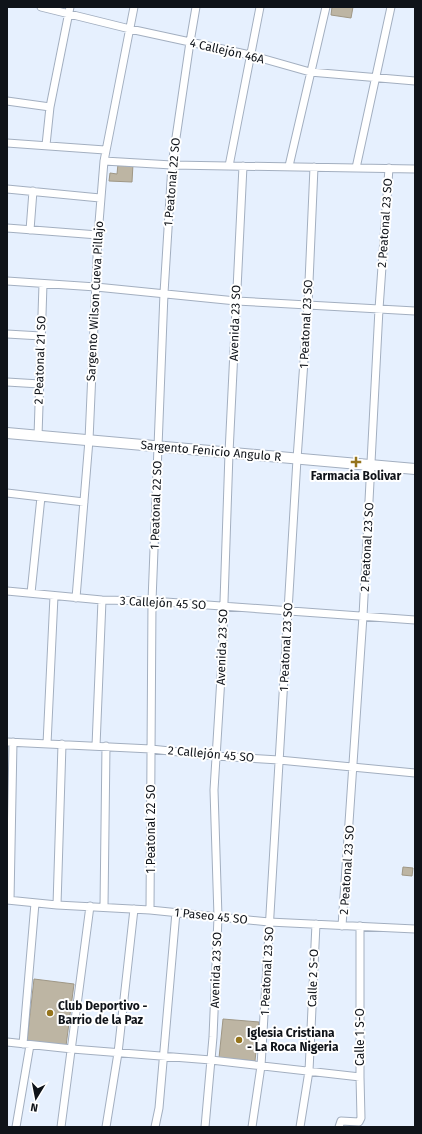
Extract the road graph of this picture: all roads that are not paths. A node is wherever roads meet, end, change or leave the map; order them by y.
1 (41, 7) edge
2 (134, 7) edge
3 (196, 7) edge
4 (260, 7) edge
5 (326, 7) edge
6 (391, 7) edge
7 (69, 10) edge
8 (130, 29) junction
9 (190, 42) junction
10 (250, 55) junction
11 (310, 72) junction
12 (376, 76) junction
13 (415, 80) edge
14 (7, 101) edge
15 (50, 107) junction
16 (7, 143) edge
17 (46, 145) junction
18 (105, 150) junction
19 (104, 161) junction
20 (172, 165) junction
21 (229, 166) junction
22 (243, 166) junction
23 (288, 166) junction
24 (314, 167) junction
25 (356, 168) junction
26 (389, 168) junction
27 (415, 169) edge
28 (7, 189) edge
29 (33, 191) junction
30 (100, 198) junction
31 (7, 228) edge
32 (30, 230) junction
33 (98, 234) junction
34 (7, 281) edge
35 (43, 284) junction
36 (96, 287) junction
37 (164, 293) junction
38 (236, 302) junction
39 (308, 306) junction
40 (380, 309) junction
41 (415, 311) edge
42 (7, 334) edge
43 (41, 336) junction
44 (7, 382) edge
45 (40, 384) junction
46 (7, 433) edge
47 (38, 436) junction
48 (89, 440) junction
49 (158, 446) junction
50 (229, 453) junction
51 (297, 459) junction
52 (371, 465) junction
53 (415, 469) edge
54 (7, 493) edge
55 (41, 497) junction
56 (84, 502) junction
57 (7, 591) edge
58 (30, 593) junction
59 (54, 596) junction
60 (76, 598) junction
61 (102, 600) junction
62 (152, 601) junction
63 (223, 606) junction
64 (288, 611) junction
65 (364, 616) junction
66 (415, 620) edge
67 (10, 742) edge
68 (47, 744) junction
69 (62, 744) junction
70 (96, 746) junction
71 (106, 746) junction
72 (151, 749) junction
73 (216, 756) junction
74 (280, 760) junction
75 (354, 767) junction
76 (415, 772) edge
77 (8, 900) edge
78 (35, 903) junction
79 (57, 905) junction
80 (90, 906) junction
81 (104, 907) junction
82 (134, 909) junction
83 (150, 910) junction
84 (176, 912) junction
85 (218, 917) junction
86 (269, 922) junction
87 (316, 924) junction
88 (342, 926) junction
89 (360, 926) junction
90 (415, 929) edge
91 (7, 1042) edge
92 (26, 1044) junction
93 (72, 1049) junction
94 (118, 1053) junction
95 (164, 1056) junction
96 (211, 1060) junction
97 (262, 1066) junction
98 (310, 1071) junction
99 (360, 1077) junction
100 (16, 1127) edge
101 (61, 1127) edge
102 (106, 1127) edge
103 (155, 1127) edge
104 (205, 1127) edge
105 (252, 1127) edge
106 (300, 1127) edge
107 (339, 1127) edge

1 - 7 street, 4 Callejón 46A
2 - 8 street, Sargento Wilson Cueva Pillajo
3 - 9 street, 1 Peatonal 22 SO
4 - 10 street
5 - 11 street
6 - 12 street
7 - 8 street, 4 Callejón 46A
7 - 15 street
8 - 9 street, 4 Callejón 46A
8 - 18 street, Sargento Wilson Cueva Pillajo
9 - 10 street, 4 Callejón 46A
9 - 20 street, 1 Peatonal 22 SO
10 - 11 street, 4 Callejón 46A
10 - 21 street
11 - 12 street, 4 Callejón 46A
11 - 23 street
12 - 13 street, 4 Callejón 46A
12 - 25 street
14 - 15 street
15 - 17 street
16 - 17 street
17 - 18 street
18 - 19 street, Sargento Wilson Cueva Pillajo
19 - 20 street
19 - 30 street, Sargento Wilson Cueva Pillajo
20 - 21 street
20 - 37 street, 1 Peatonal 22 SO
21 - 22 street
22 - 23 street
22 - 38 street, Avenida 23 SO
23 - 24 street
24 - 25 street
24 - 39 street, 1 Peatonal 23 SO
25 - 26 street
26 - 27 street
26 - 40 street, 2 Peatonal 23 SO
28 - 29 street
29 - 30 street
29 - 32 street
30 - 33 street, Sargento Wilson Cueva Pillajo
31 - 32 street
32 - 33 street
33 - 36 street, Sargento Wilson Cueva Pillajo
34 - 35 street
35 - 36 street
35 - 43 street, 2 Peatonal 21 SO
36 - 37 street
36 - 48 street, Sargento Wilson Cueva Pillajo
37 - 38 street
37 - 49 street, 1 Peatonal 22 SO
38 - 39 street
38 - 50 street, Avenida 23 SO
39 - 40 street
39 - 51 street, 1 Peatonal 23 SO
40 - 41 street
40 - 52 street, 2 Peatonal 23 SO
42 - 43 street
43 - 45 street, 2 Peatonal 21 SO
44 - 45 street
45 - 47 street, 2 Peatonal 21 SO
46 - 47 street, Sargento Fenicio Angulo R
47 - 48 street, Sargento Fenicio Angulo R
48 - 49 street, Sargento Fenicio Angulo R
48 - 56 street, Sargento Wilson Cueva Pillajo
49 - 50 street, Sargento Fenicio Angulo R
49 - 62 street, 1 Peatonal 22 SO
50 - 51 street, Sargento Fenicio Angulo R
50 - 63 street, Avenida 23 SO
51 - 52 street, Sargento Fenicio Angulo R
51 - 64 street, 1 Peatonal 23 SO
52 - 53 street, Sargento Fenicio Angulo R
52 - 65 street, 2 Peatonal 23 SO
54 - 55 street
55 - 56 street
55 - 58 street
56 - 60 street, Sargento Wilson Cueva Pillajo
57 - 58 street, 3 Callejón 45 SO
58 - 59 street, 3 Callejón 45 SO
59 - 60 street, 3 Callejón 45 SO
59 - 68 street
60 - 61 street, 3 Callejón 45 SO
61 - 62 street, 3 Callejón 45 SO
61 - 70 street
62 - 63 street, 3 Callejón 45 SO
62 - 72 street, 1 Peatonal 22 SO
63 - 64 street, 3 Callejón 45 SO
63 - 73 street, Avenida 23 SO
64 - 65 street, 3 Callejón 45 SO
64 - 74 street, 1 Peatonal 23 SO
65 - 66 street, 3 Callejón 45 SO
65 - 75 street, 2 Peatonal 23 SO
67 - 68 street, 2 Callejón 45 SO
67 - 77 street
68 - 69 street, 2 Callejón 45 SO
69 - 70 street, 2 Callejón 45 SO
69 - 79 street
70 - 71 street, 2 Callejón 45 SO
71 - 72 street, 2 Callejón 45 SO
71 - 81 street
72 - 73 street, 2 Callejón 45 SO
72 - 83 street, 1 Peatonal 22 SO
73 - 74 street, 2 Callejón 45 SO
73 - 85 street, Avenida 23 SO
74 - 75 street, 2 Callejón 45 SO
74 - 86 street, 1 Peatonal 23 SO
75 - 76 street, 2 Callejón 45 SO
75 - 88 street, 2 Peatonal 23 SO
77 - 78 street, 1 Paseo 45 SO
78 - 79 street, 1 Paseo 45 SO
78 - 92 street
79 - 80 street, 1 Paseo 45 SO
80 - 81 street, 1 Paseo 45 SO
80 - 93 street
81 - 82 street, 1 Paseo 45 SO
82 - 83 street, 1 Paseo 45 SO
82 - 94 street
83 - 84 street, 1 Paseo 45 SO
84 - 85 street, 1 Paseo 45 SO
84 - 95 street
85 - 86 street, 1 Paseo 45 SO
85 - 96 street, Avenida 23 SO
86 - 87 street, 1 Paseo 45 SO
86 - 97 street, 1 Peatonal 23 SO
87 - 88 street, 1 Paseo 45 SO
87 - 98 street, Calle 2 S-O
88 - 89 street, 1 Paseo 45 SO
89 - 90 street, 1 Paseo 45 SO
89 - 99 street, Calle 1 S-O
91 - 92 street
92 - 93 street
92 - 100 street
93 - 94 street
93 - 101 street
94 - 95 street
94 - 102 street
95 - 96 street
95 - 103 street
96 - 97 street
96 - 104 street, Avenida 23 SO
97 - 98 street
97 - 105 street, 1 Peatonal 23 SO
98 - 99 street
98 - 106 street, Calle 2 S-O
99 - 107 street, Calle 1 S-O

